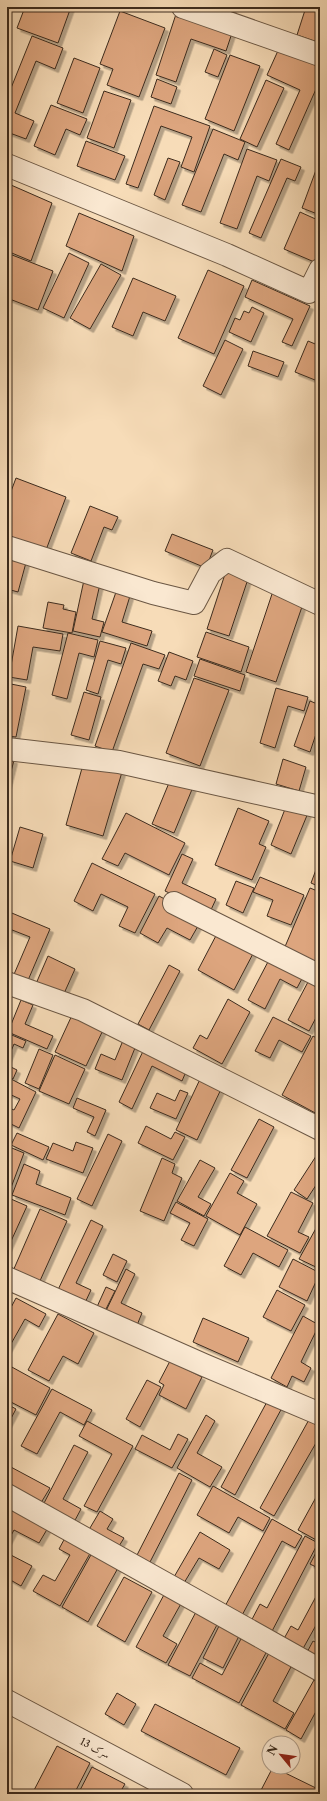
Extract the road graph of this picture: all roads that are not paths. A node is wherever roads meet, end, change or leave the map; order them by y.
1 (183, 7) edge
2 (320, 55) edge
3 (7, 165) edge
4 (320, 270) edge
5 (7, 547) edge
6 (320, 604) edge
7 (7, 749) edge
8 (320, 806) edge
9 (174, 903) dead end
10 (320, 976) edge
11 (7, 983) edge
12 (319, 1126) edge
13 (7, 1278) edge
14 (320, 1414) edge
15 (7, 1495) edge
16 (320, 1670) edge
17 (7, 1701) edge
18 (182, 1794) edge

1 - 2 street
3 - 4 street
5 - 6 street
7 - 8 street
9 - 10 street
11 - 12 street
13 - 14 street
15 - 16 street
17 - 18 street, سرک 13

